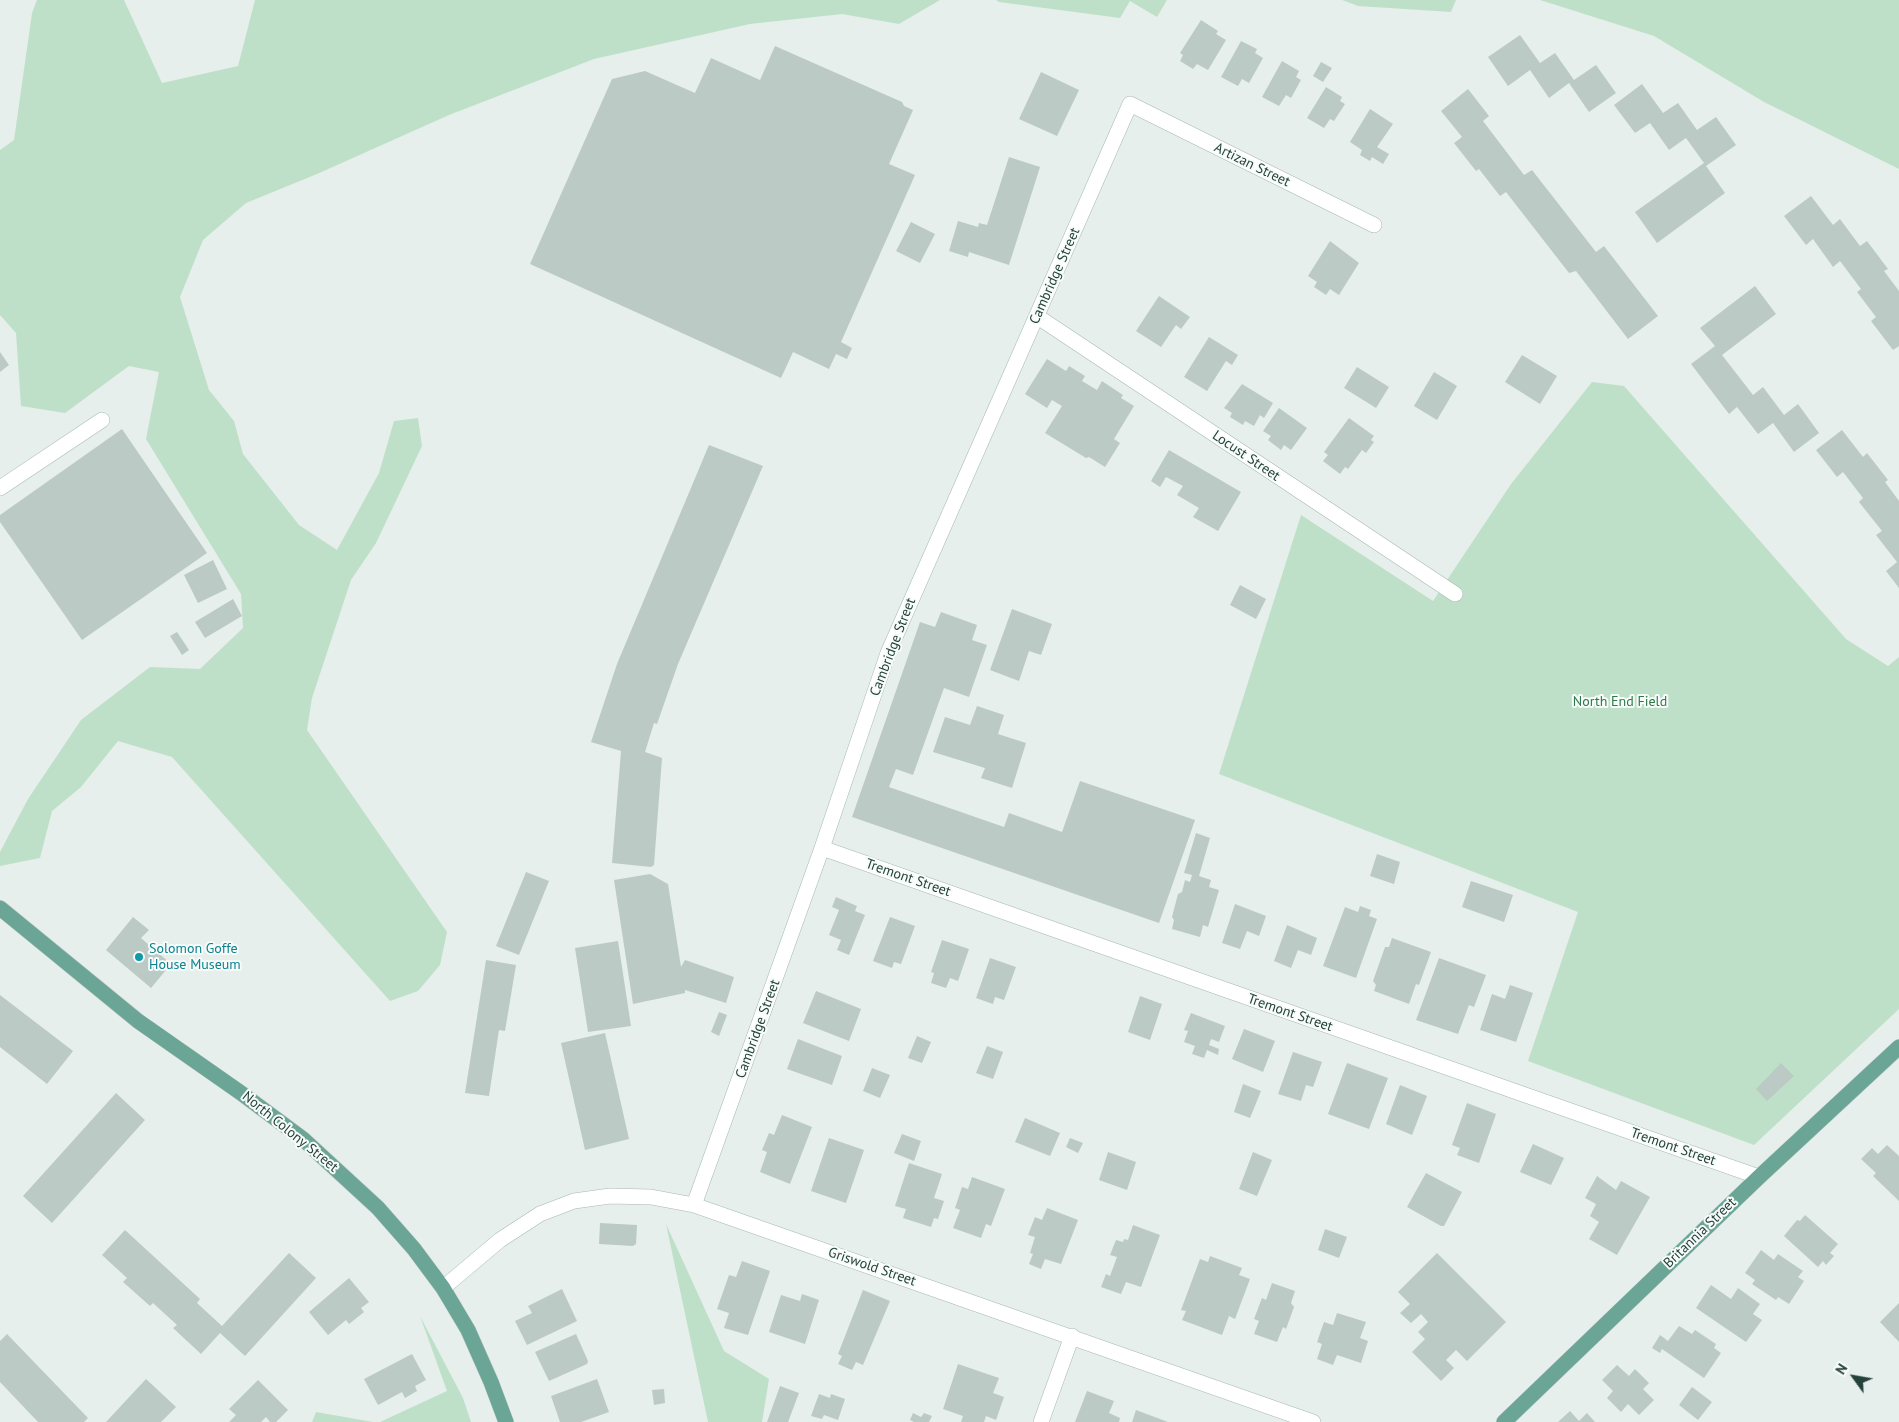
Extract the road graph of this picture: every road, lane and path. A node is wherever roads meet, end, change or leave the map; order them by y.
1 (1130, 104) joint
2 (1374, 225) dead end
3 (1038, 317) junction
4 (102, 420) dead end
5 (0, 488) edge
6 (1455, 594) dead end
7 (822, 848) junction
8 (0, 908) edge
9 (1899, 1047) edge
10 (1758, 1177) junction
11 (694, 1205) junction
12 (443, 1288) junction
13 (1072, 1336) junction
14 (506, 1422) edge
15 (1041, 1422) edge
16 (1314, 1422) edge
17 (1504, 1422) edge

1 - 2 street, Artizan Street
1 - 3 street, Cambridge Street
3 - 6 street, Locust Street
3 - 7 street, Cambridge Street
4 - 5 street
7 - 10 street, Tremont Street
7 - 11 street, Cambridge Street
8 - 12 main road, North Colony Street
9 - 10 main road, Britannia Street
10 - 17 main road, Britannia Street
11 - 12 street, Griswold Street
11 - 13 street, Griswold Street
12 - 14 main road, North Colony Street
13 - 15 street
13 - 16 street, Griswold Street

